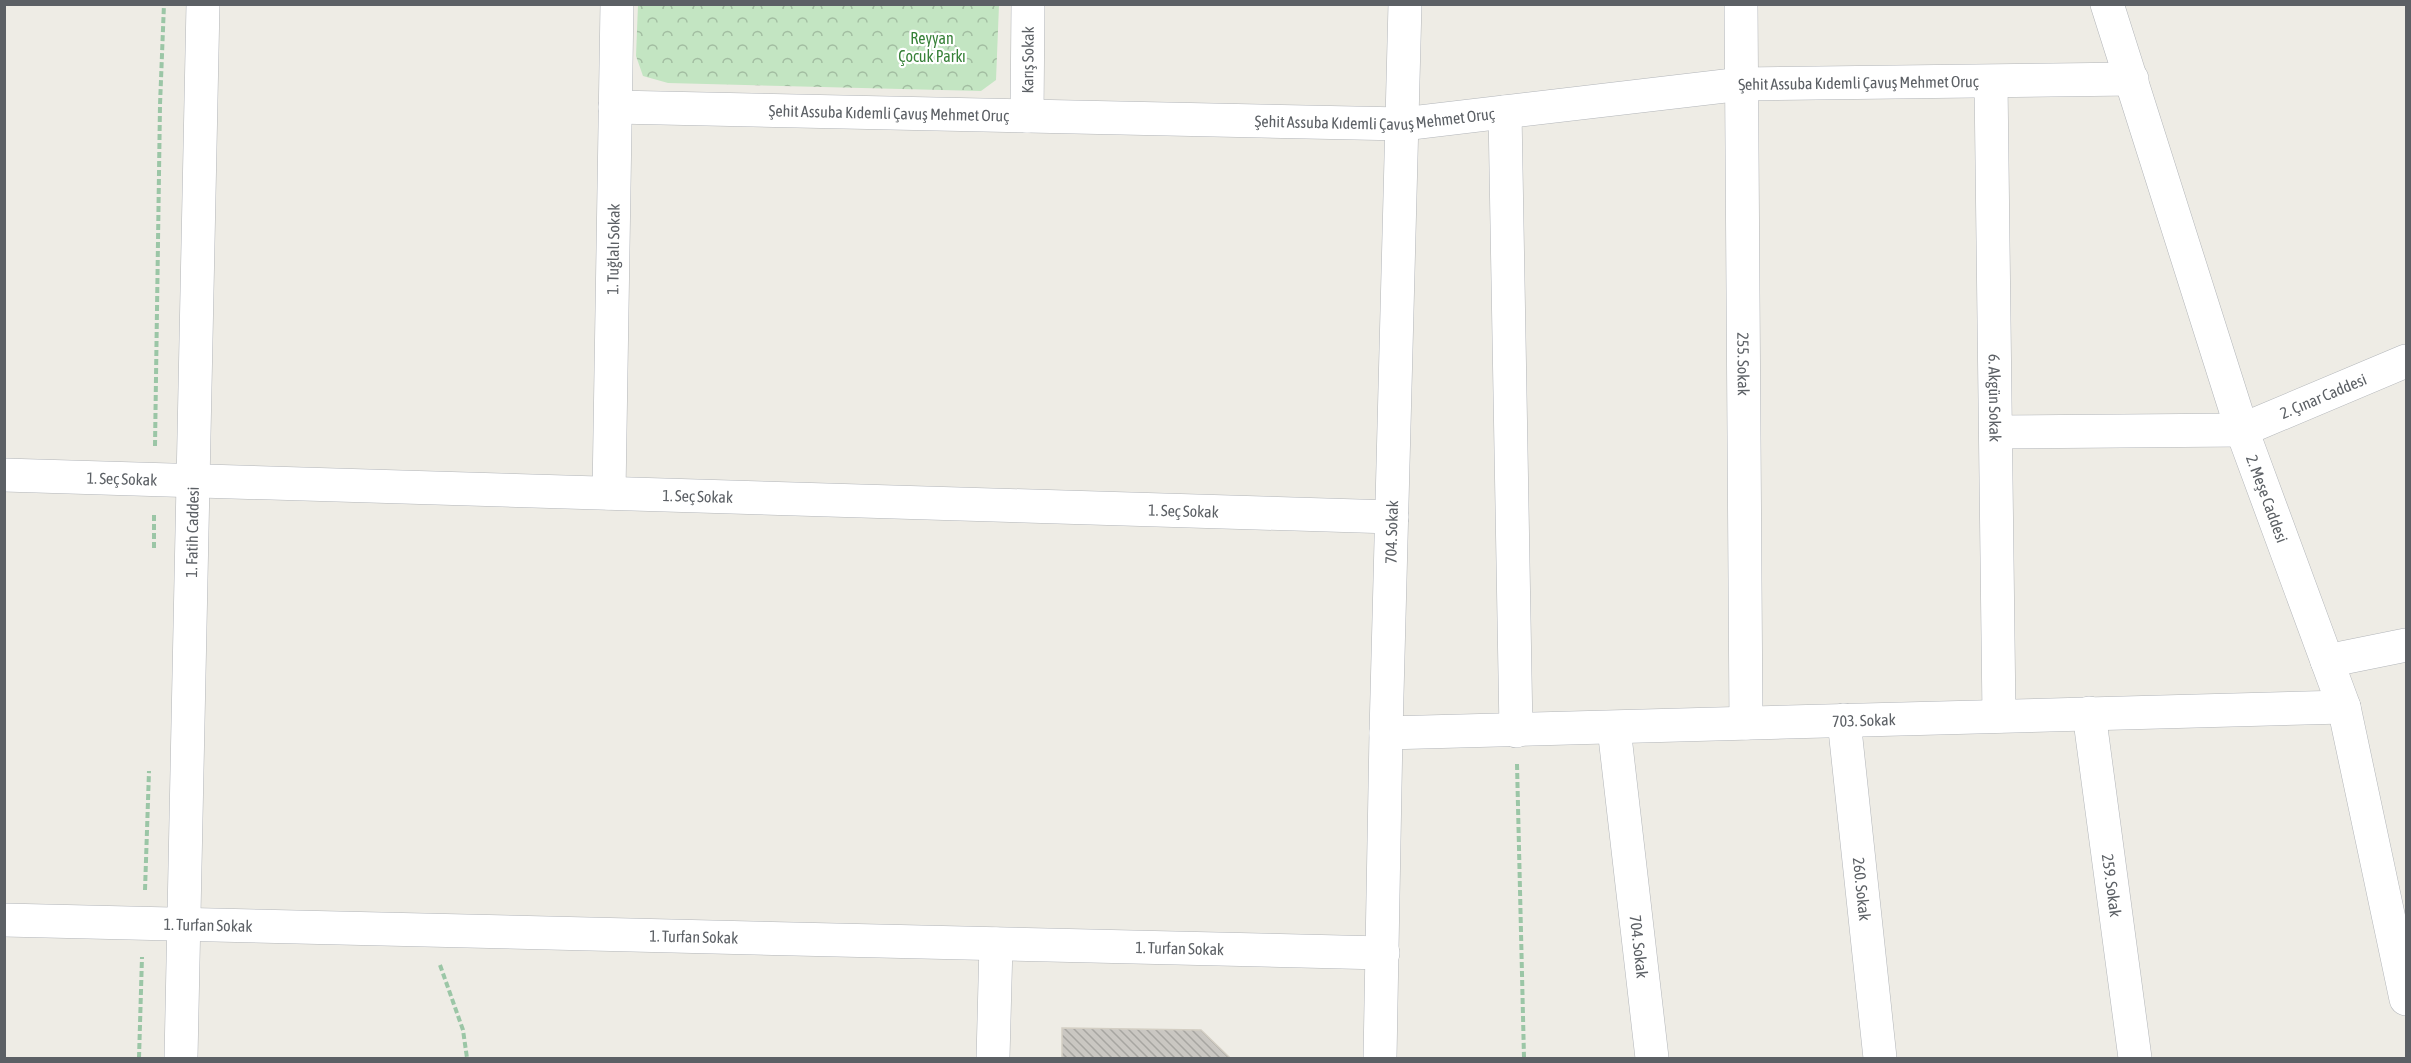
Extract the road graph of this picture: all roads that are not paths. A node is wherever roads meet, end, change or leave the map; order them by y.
1 (203, 4) edge
2 (617, 4) edge
3 (1028, 4) edge
4 (1405, 4) edge
5 (1741, 4) edge
6 (2107, 4) edge
7 (2132, 79) junction
8 (1991, 82) junction
9 (1742, 84) junction
10 (615, 107) junction
11 (1505, 112) junction
12 (1027, 116) junction
13 (1403, 124) junction
14 (2406, 362) edge
15 (2242, 430) junction
16 (1996, 432) junction
17 (4, 475) edge
18 (192, 481) junction
19 (609, 493) junction
20 (1392, 517) junction
21 (2406, 645) edge
22 (2327, 661) junction
23 (2344, 707) junction
24 (2089, 713) junction
25 (1999, 716) junction
26 (1844, 720) junction
27 (1746, 723) junction
28 (1614, 728) junction
29 (1516, 731) junction
30 (1386, 733) junction
31 (4, 920) edge
32 (183, 923) junction
33 (996, 944) junction
34 (1383, 953) junction
35 (2406, 999) edge
36 (181, 1059) edge
37 (993, 1059) edge
38 (1380, 1059) edge
39 (1652, 1059) edge
40 (1880, 1059) edge
41 (2135, 1059) edge

1 - 18 street, 1. Fatih Caddesi
2 - 10 street, 1. Tuğlalı Sokak
3 - 12 street, Karış Sokak
4 - 13 street, 704. Sokak
5 - 9 street, 255. Sokak
6 - 7 street, 2. Meşe Caddesi
7 - 8 street, Şehit Assuba Kıdemli Çavuş Mehmet Oruç
7 - 15 street, 2. Meşe Caddesi
8 - 9 street, Şehit Assuba Kıdemli Çavuş Mehmet Oruç
8 - 16 street, 6. Akgün Sokak
9 - 11 street, Şehit Assuba Kıdemli Çavuş Mehmet Oruç
9 - 27 street, 255. Sokak
10 - 12 street, Şehit Assuba Kıdemli Çavuş Mehmet Oruç
10 - 19 street, 1. Tuğlalı Sokak
11 - 13 street, Şehit Assuba Kıdemli Çavuş Mehmet Oruç
11 - 29 street
12 - 13 street, Şehit Assuba Kıdemli Çavuş Mehmet Oruç
13 - 20 street, 704. Sokak
14 - 15 street, 2. Çınar Caddesi
15 - 16 street
15 - 22 street, 2. Meşe Caddesi
16 - 25 street, 6. Akgün Sokak
17 - 18 street, 1. Seç Sokak
18 - 19 street, 1. Seç Sokak
18 - 32 street, 1. Fatih Caddesi
19 - 20 street, 1. Seç Sokak
20 - 30 street, 704. Sokak
21 - 22 street
22 - 23 street, 2. Meşe Caddesi
23 - 24 street, 703. Sokak
23 - 35 street, 2. Meşe Caddesi
24 - 25 street, 703. Sokak
24 - 41 street, 259. Sokak
25 - 26 street, 703. Sokak
26 - 27 street, 703. Sokak
26 - 40 street, 260. Sokak
27 - 28 street, 703. Sokak
28 - 29 street, 703. Sokak
28 - 39 street, 704. Sokak
29 - 30 street, 703. Sokak
30 - 34 street, 704. Sokak
31 - 32 street, 1. Turfan Sokak
32 - 33 street, 1. Turfan Sokak
32 - 36 street, 1. Fatih Caddesi
33 - 34 street, 1. Turfan Sokak
33 - 37 street
34 - 38 street, 704. Sokak

